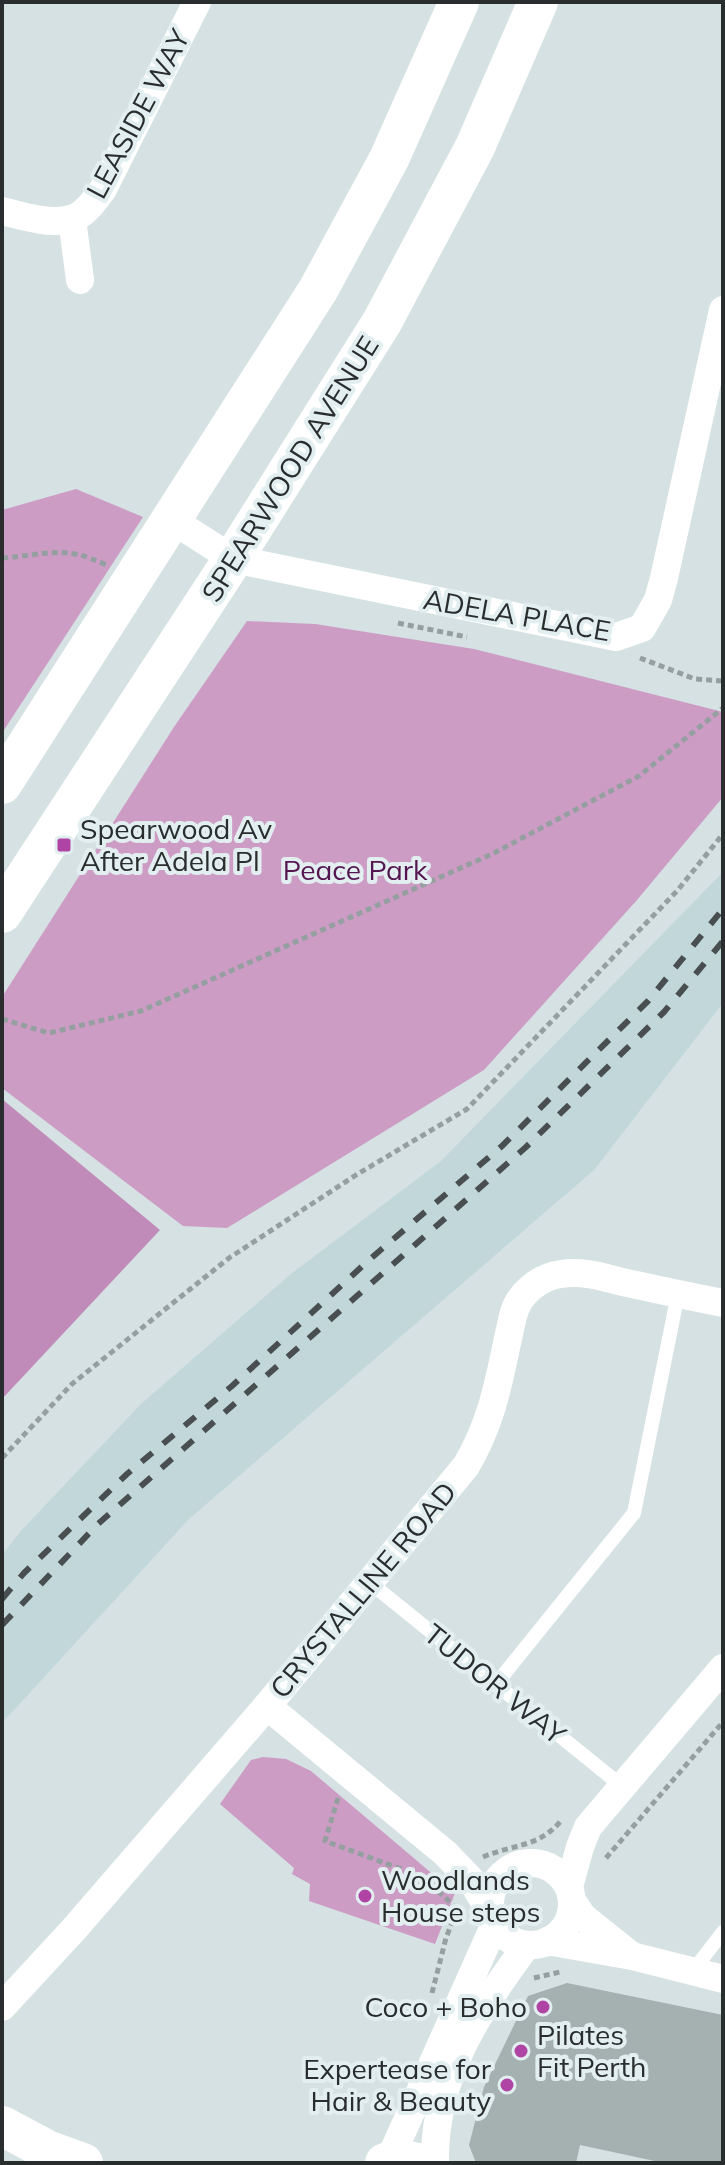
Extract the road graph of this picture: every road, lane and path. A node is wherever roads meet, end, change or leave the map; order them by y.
1 (197, 2) edge
2 (459, 2) edge
3 (538, 2) edge
4 (2, 211) edge
5 (72, 219) junction
6 (80, 280) dead end
7 (723, 310) edge
8 (172, 520) junction
9 (2, 558) edge
10 (233, 559) junction
11 (132, 579) junction
12 (626, 634) junction
13 (723, 681) edge
14 (723, 708) edge
15 (2, 784) edge
16 (723, 834) edge
17 (2, 913) edge
18 (2, 1019) edge
19 (678, 1294) junction
20 (723, 1303) edge
21 (2, 1458) edge
22 (368, 1581) junction
23 (723, 1668) edge
24 (496, 1684) junction
25 (267, 1706) junction
26 (723, 1722) edge
27 (623, 1787) junction
28 (340, 1788) dead end
29 (588, 1827) junction
30 (445, 1853) junction
31 (603, 1861) dead end
32 (521, 1865) junction
33 (570, 1894) junction
34 (458, 1907) dead end
35 (492, 1917) junction
36 (723, 1932) edge
37 (537, 1943) junction
38 (576, 1946) junction
39 (632, 1956) junction
40 (692, 1972) junction
41 (723, 1979) edge
42 (523, 1980) dead end
43 (2, 2007) edge
44 (2, 2126) edge
45 (2, 2153) edge
46 (397, 2162) edge
47 (22, 2163) edge
48 (83, 2163) edge
49 (435, 2163) edge

1 - 5 street, LEASIDE WAY
2 - 8 main road
3 - 10 main road, SPEARWOOD AVENUE
4 - 5 street, LEASIDE WAY
5 - 6 street, LEASIDE WAY
7 - 12 street, ADELA PLACE
8 - 10 street, ADELA PLACE
8 - 11 main road
9 - 11 path
10 - 12 street, ADELA PLACE
10 - 17 main road, SPEARWOOD AVENUE
11 - 15 main road
12 - 13 path
14 - 18 path
16 - 21 path
19 - 20 street, CRYSTALLINE ROAD
19 - 22 street, CRYSTALLINE ROAD
19 - 24 lane
22 - 24 lane, TUDOR WAY
22 - 25 street, CRYSTALLINE ROAD
23 - 27 street
24 - 27 lane, TUDOR WAY
25 - 30 street
25 - 43 street, CRYSTALLINE ROAD
26 - 31 path
27 - 29 street
28 - 34 path
29 - 32 street
29 - 33 street
30 - 32 street
30 - 35 street
32 - 33 street
32 - 35 street
33 - 37 street
33 - 39 street
35 - 37 street
35 - 46 street
36 - 40 lane
37 - 38 street
37 - 49 street
38 - 39 street
38 - 42 path
39 - 40 street
40 - 41 street
44 - 48 main road
45 - 47 main road

